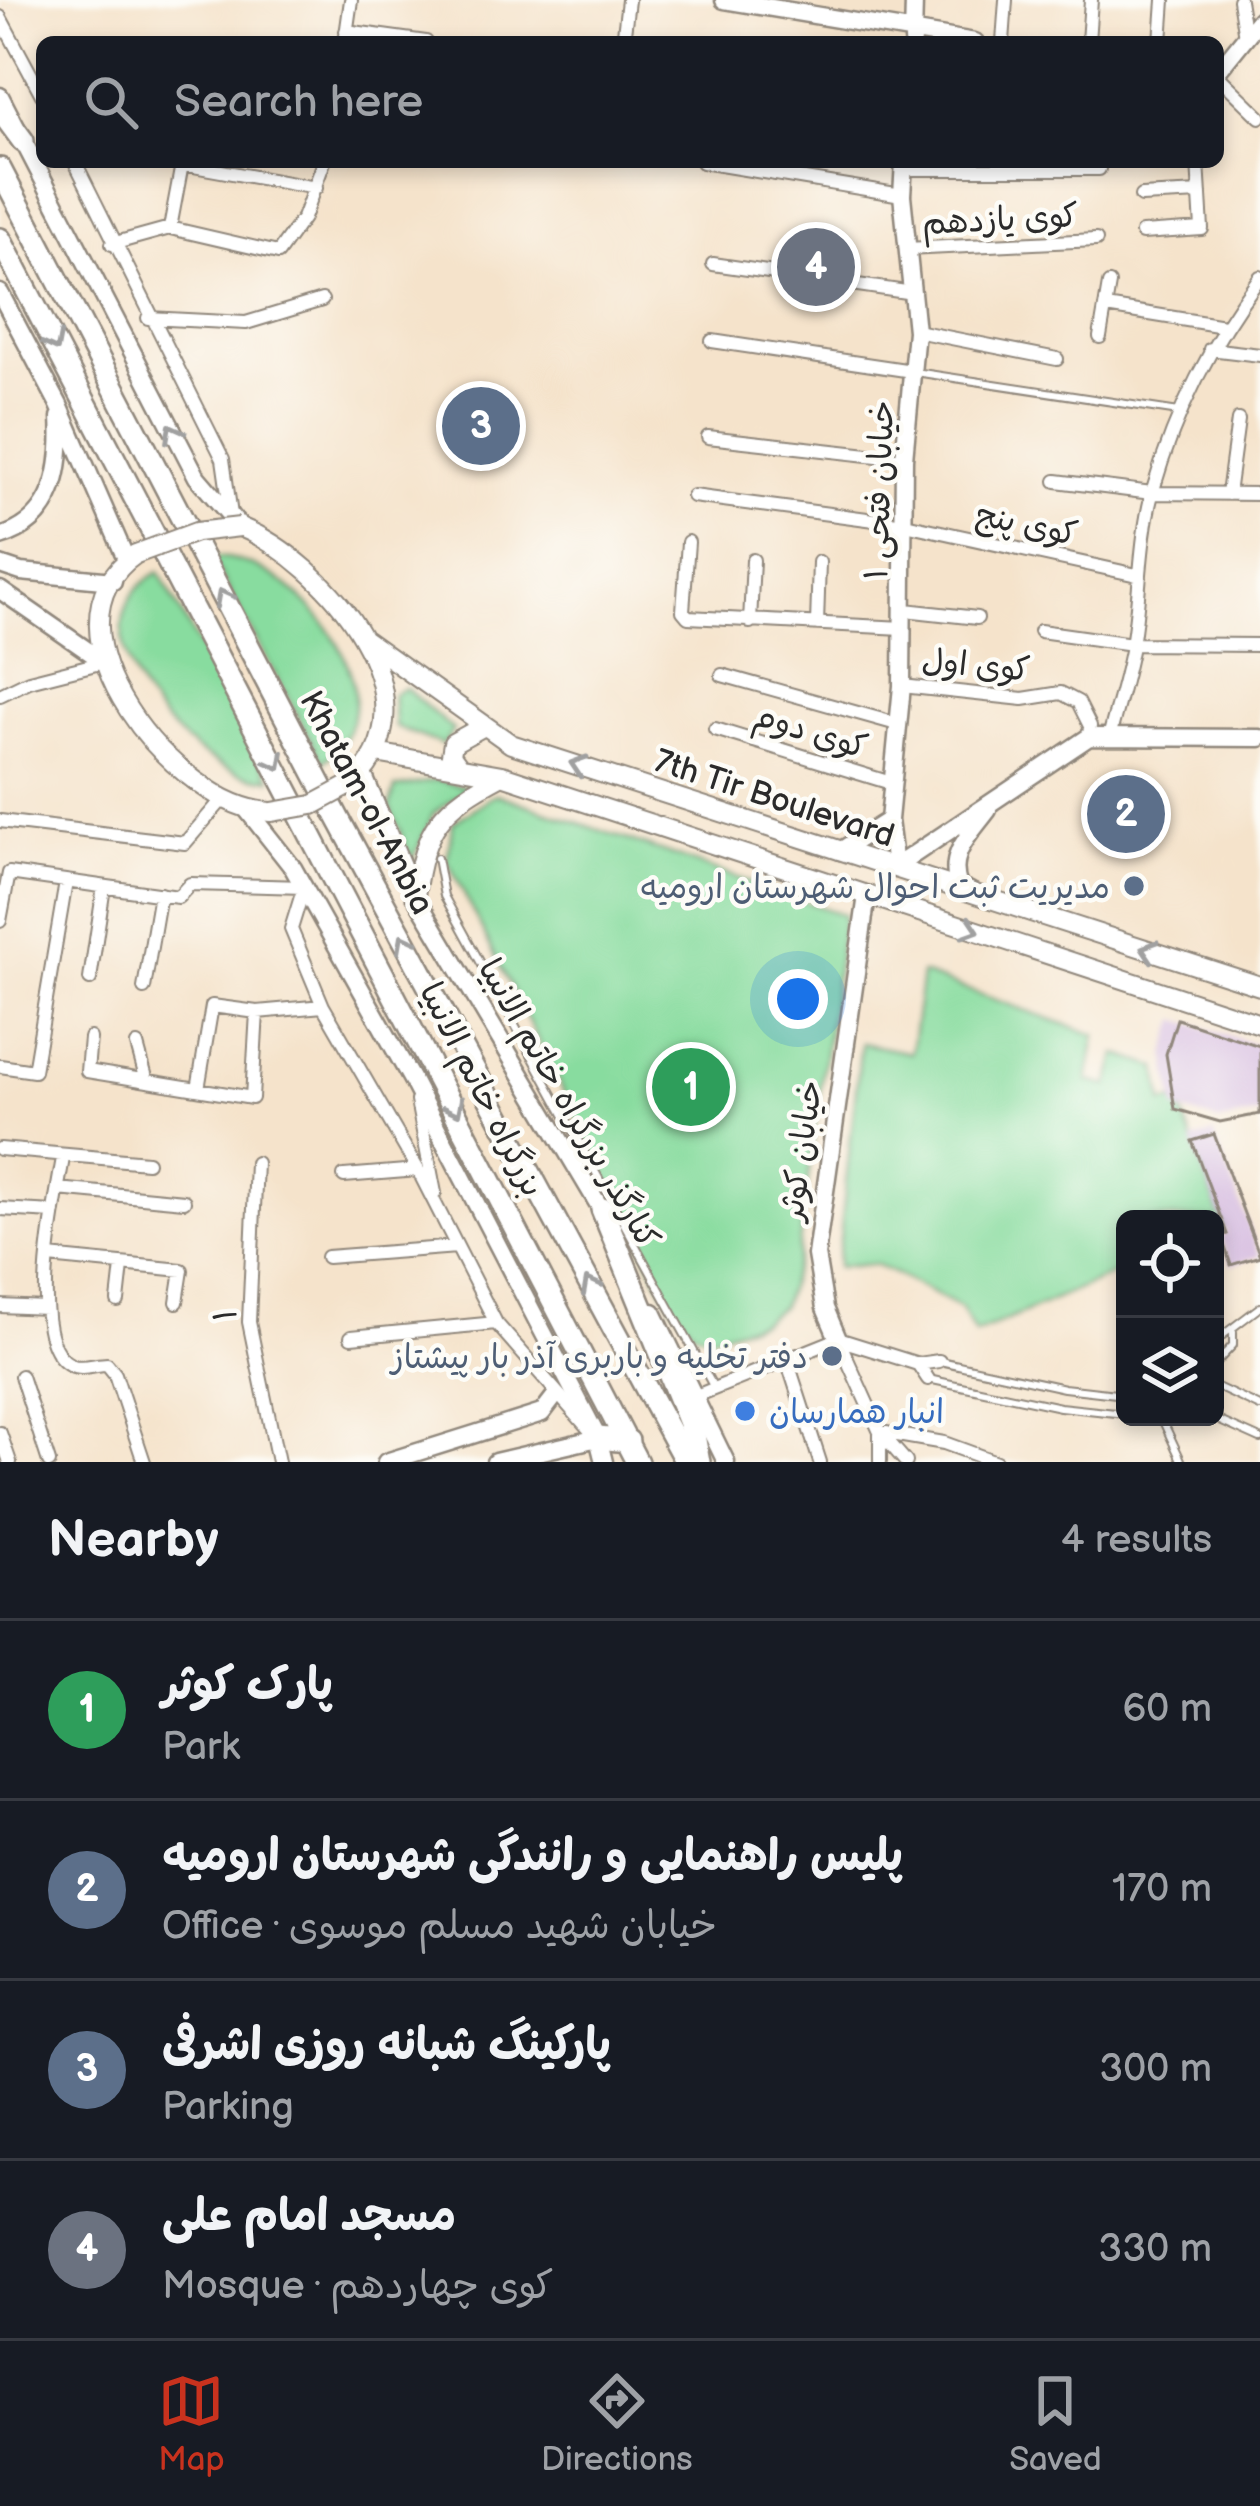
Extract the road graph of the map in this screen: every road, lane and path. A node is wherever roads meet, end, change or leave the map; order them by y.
1 (351, 0) edge
2 (628, 0) edge
3 (724, 0) edge
4 (914, 0) edge
5 (1006, 0) edge
6 (1091, 0) edge
7 (1164, 0) edge
8 (1238, 0) edge
9 (0, 17) edge
10 (1260, 19) edge
11 (346, 36) edge
12 (624, 36) edge
13 (909, 36) edge
14 (914, 36) edge
15 (1003, 36) edge
16 (1088, 36) edge
17 (1161, 36) edge
18 (1245, 37) junction
19 (1224, 65) edge
20 (1224, 79) edge
21 (36, 83) edge
22 (0, 96) edge
23 (0, 110) edge
24 (1260, 117) edge
25 (22, 141) junction
26 (36, 168) edge
27 (36, 168) edge
28 (78, 168) edge
29 (181, 168) edge
30 (204, 168) edge
31 (322, 168) edge
32 (738, 168) edge
33 (904, 168) edge
34 (1050, 168) edge
35 (1198, 168) edge
36 (0, 169) edge
37 (1099, 169) dead end
38 (316, 188) junction
39 (1200, 193) junction
40 (902, 195) junction
41 (1141, 196) dead end
42 (170, 227) junction
43 (1142, 233) dead end
44 (0, 239) edge
45 (1096, 240) dead end
46 (112, 244) junction
47 (906, 249) junction
48 (713, 264) dead end
49 (1260, 277) edge
50 (1109, 284) dead end
51 (0, 293) edge
52 (913, 293) junction
53 (322, 299) dead end
54 (1106, 307) junction
55 (148, 317) junction
56 (1224, 326) junction
57 (916, 331) junction
58 (1100, 337) dead end
59 (712, 341) dead end
60 (1210, 349) junction
61 (1260, 355) edge
62 (1057, 359) dead end
63 (912, 371) junction
64 (59, 404) junction
65 (1178, 412) junction
66 (1238, 420) dead end
67 (708, 437) dead end
68 (904, 459) junction
69 (1056, 481) dead end
70 (1152, 493) junction
71 (1228, 494) junction
72 (1260, 494) edge
73 (692, 496) dead end
74 (235, 522) junction
75 (905, 524) junction
76 (0, 537) edge
77 (688, 542) dead end
78 (132, 557) junction
79 (753, 560) dead end
80 (819, 562) dead end
81 (0, 565) edge
82 (1137, 575) junction
83 (113, 580) junction
84 (0, 590) edge
85 (976, 617) dead end
86 (904, 619) junction
87 (750, 622) junction
88 (817, 624) junction
89 (1040, 631) dead end
90 (365, 640) junction
91 (1132, 644) junction
92 (1260, 645) edge
93 (104, 662) junction
94 (722, 675) dead end
95 (902, 686) junction
96 (0, 695) edge
97 (897, 724) junction
98 (482, 727) junction
99 (715, 729) dead end
100 (1110, 734) junction
101 (1089, 737) junction
102 (1260, 738) edge
103 (376, 753) junction
104 (459, 766) junction
105 (502, 775) junction
106 (357, 780) junction
107 (891, 783) junction
108 (1000, 795) junction
109 (222, 800) junction
110 (248, 811) junction
111 (889, 820) junction
112 (0, 821) edge
113 (840, 850) junction
114 (437, 858) dead end
115 (895, 867) junction
116 (65, 882) junction
117 (104, 887) junction
118 (304, 887) junction
119 (160, 894) junction
120 (867, 895) junction
121 (415, 896) junction
122 (980, 896) junction
123 (0, 921) edge
124 (1072, 926) junction
125 (1062, 959) junction
126 (90, 979) dead end
127 (1260, 986) edge
128 (144, 988) dead end
129 (323, 1006) junction
130 (257, 1012) junction
131 (1260, 1024) edge
132 (90, 1038) dead end
133 (136, 1045) dead end
134 (0, 1066) edge
135 (147, 1081) junction
136 (413, 1082) junction
137 (198, 1089) junction
138 (0, 1149) edge
139 (63, 1158) junction
140 (146, 1162) dead end
141 (256, 1163) dead end
142 (418, 1170) junction
143 (344, 1176) dead end
144 (58, 1189) junction
145 (184, 1201) dead end
146 (602, 1208) junction
147 (0, 1209) edge
148 (438, 1210) junction
149 (54, 1213) junction
150 (457, 1247) junction
151 (49, 1257) junction
152 (327, 1257) dead end
153 (122, 1266) junction
154 (118, 1301) dead end
155 (177, 1302) dead end
156 (0, 1306) edge
157 (46, 1307) junction
158 (1260, 1307) edge
159 (496, 1323) junction
160 (1233, 1332) junction
161 (351, 1336) dead end
162 (1224, 1336) edge
163 (838, 1339) junction
164 (1224, 1354) edge
165 (787, 1360) junction
166 (939, 1361) joint
167 (918, 1364) junction
168 (21, 1376) dead end
169 (928, 1378) joint
170 (714, 1389) junction
171 (1224, 1390) edge
172 (1116, 1394) edge
173 (555, 1396) junction
174 (696, 1396) junction
175 (1260, 1407) edge
176 (1116, 1413) edge
177 (1224, 1423) edge
178 (1165, 1426) edge
179 (880, 1432) junction
180 (0, 1433) edge
181 (598, 1438) junction
182 (1260, 1439) edge
183 (555, 1454) edge
184 (632, 1454) edge
185 (420, 1457) edge
186 (10, 1462) edge
187 (50, 1462) edge
188 (145, 1462) edge
189 (278, 1462) edge
190 (386, 1462) edge
191 (495, 1462) edge
192 (604, 1462) edge
193 (686, 1462) edge
194 (699, 1462) edge
195 (726, 1462) edge
196 (820, 1462) edge
197 (880, 1462) edge
198 (906, 1462) edge
199 (996, 1462) edge
200 (1182, 1462) edge

1 - 11 street
2 - 12 street
3 - 13 main road
4 - 14 main road
5 - 15 street
6 - 16 street
7 - 17 street
8 - 18 street
9 - 21 street
10 - 18 main road
18 - 19 main road
20 - 24 street
22 - 25 main road
23 - 25 highway
27 -> 25 main road
74 -> 26 main road
28 - 46 street
29 - 42 street
30 - 38 street
31 - 38 street
32 - 40 street
33 - 40 main road, خیابان فتحی ۱
34 - 37 street
35 - 39 street
193 -> 36 highway, Khatam-ol-Anbia
38 - 42 street
39 - 41 street
39 - 43 street
40 - 47 main road, خیابان فتحی ۱
42 - 46 street
44 -> 184 highway, بزرگراه خاتم الانبیا
45 - 47 street, کوی یازدهم
46 - 55 street
47 - 52 main road, خیابان فتحی ۱
48 - 52 street
49 - 56 street
50 - 54 street
51 - 64 main road
52 - 57 main road, خیابان فتحی ۱
53 - 55 street
54 - 56 street
54 - 58 street
55 - 74 street
56 - 60 street
57 - 62 street
57 - 63 main road, خیابان فتحی ۱
59 - 63 street
60 - 61 street
60 - 65 street
63 - 65 lane
63 - 68 main road, خیابان فتحی ۱
64 - 76 main road
64 - 78 main road
65 - 70 street
66 - 71 street
67 - 68 street
68 - 75 main road, خیابان فتحی ۱
69 - 70 street
70 - 71 street
70 - 82 street
71 - 72 street
73 - 75 street, کوی پنج
74 - 78 main road, bridge
74 - 90 main road
75 - 82 street, کوی پنج
75 - 86 main road, خیابان فتحی ۱
77 - 87 street
78 - 83 main road
79 - 87 street
80 - 88 street
81 - 83 main road
82 - 91 street
83 - 93 main road
84 - 93 main road
85 - 86 street
86 - 88 street
86 - 95 main road, خیابان فتحی ۱
87 - 88 street
89 - 91 street
90 - 98 main road, 7th Tir Boulevard
90 - 103 main road
91 - 92 street
91 - 100 street
93 - 96 street
93 - 109 main road
94 - 97 street
95 - 97 main road, خیابان فتحی ۱
95 - 101 street, کوی اول
97 - 107 main road, خیابان فتحی ۱
98 - 104 main road
113 -> 98 main road, 7th Tir Boulevard
99 - 107 street, کوی دوم
100 - 101 main road
100 - 102 main road
101 - 108 main road
103 - 104 main road, 7th Tir Boulevard
103 - 106 main road
104 - 105 main road, 7th Tir Boulevard
105 - 120 main road, 7th Tir Boulevard
105 - 121 main road
106 - 110 main road, bridge
106 - 121 main road, کنارگذر بزرگراه خاتم الانبیا
107 - 111 main road, خیابان فتحی ۱
108 - 115 main road
108 - 122 main road
109 - 110 main road
109 - 112 street
110 - 118 main road
111 - 113 main road
111 - 115 main road, خیابان فتحی ۱
113 - 115 main road, 7th Tir Boulevard
114 - 170 lane
115 - 122 main road, 7th Tir Boulevard
116 - 117 street
116 - 123 street
116 - 134 street
117 - 119 street
117 - 126 street
118 - 119 street
118 - 129 street
118 - 136 main road
119 - 128 street
120 -> 125 main road, 7th Tir Boulevard
120 - 163 main road, خیابان کوثر
121 - 146 main road, کنارگذر بزرگراه خاتم الانبیا
122 - 124 main road, 7th Tir Boulevard
124 - 125 main road
127 -> 124 main road, 7th Tir Boulevard
125 - 131 main road, 7th Tir Boulevard
129 - 130 street
129 - 142 street
130 - 137 street
130 - 137 street
132 - 135 street
133 - 135 street
135 - 137 street
136 - 148 street
136 - 181 main road
138 - 139 street
139 - 140 street
139 - 144 street
141 - 189 street, ۱
142 - 143 street
142 - 148 street
144 - 145 street
144 - 149 street
146 - 174 main road, کنارگذر بزرگراه خاتم الانبیا
146 - 194 highway
147 - 149 street
148 - 150 street
149 - 151 street
150 - 152 street
150 - 159 street
151 - 153 street
151 - 157 street
153 - 154 street
153 - 155 street
156 - 157 street
157 - 188 street
158 - 160 lane
159 - 161 street
159 - 173 street
160 - 162 lane
160 - 164 lane
163 - 165 street
163 - 167 street
163 - 179 street
165 - 170 street
165 - 196 street
166 - 167 street
166 - 172 lane
167 - 169 street
168 - 187 street
169 - 176 lane
170 - 174 street
171 - 175 lane
173 - 181 street
173 - 185 main road
174 - 195 main road, کنارگذر بزرگراه خاتم الانبیا
177 - 182 lane
178 - 200 lane
179 - 197 street
179 - 198 street
179 - 199 street
180 - 186 street
181 - 183 main road
181 - 184 highway
181 - 192 main road
183 - 191 main road
185 - 190 main road

